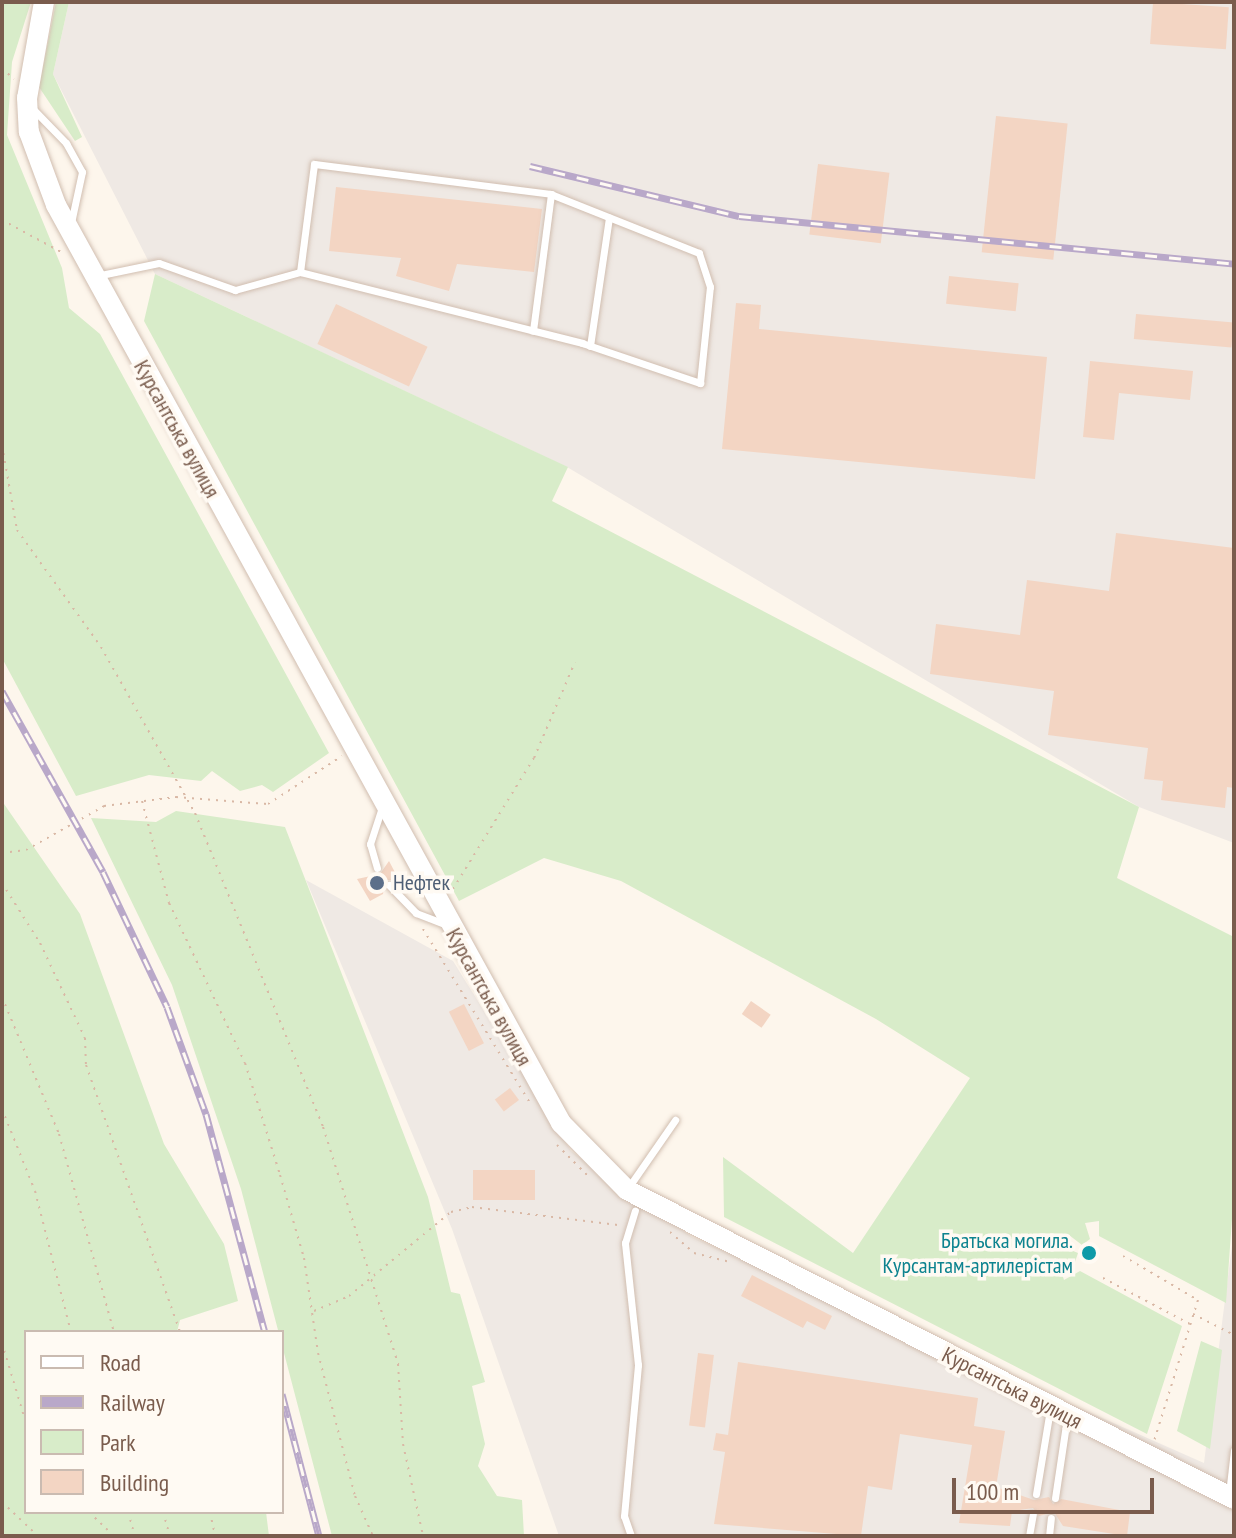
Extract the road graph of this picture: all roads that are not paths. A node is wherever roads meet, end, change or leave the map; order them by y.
1 (44, 2) edge
2 (27, 104) junction
3 (551, 194) junction
4 (609, 217) junction
5 (69, 229) junction
6 (300, 272) junction
7 (94, 276) junction
8 (533, 331) junction
9 (590, 346) junction
10 (383, 804) junction
11 (377, 868) dead end
12 (389, 885) dead end
13 (445, 918) junction
14 (675, 1120) dead end
15 (627, 1190) junction
16 (635, 1211) dead end
17 (1058, 1412) junction
18 (1234, 1450) edge
19 (1036, 1494) dead end
20 (1055, 1498) dead end
21 (1232, 1498) edge
22 (1033, 1514) dead end
23 (1051, 1518) dead end
24 (631, 1536) edge
25 (1029, 1536) edge
26 (1049, 1536) edge

1 - 2 street, Курсантська вулиця
2 - 5 street, Курсантська вулиця
2 - 5 lane
3 - 4 lane
3 - 6 lane
3 - 8 lane
4 - 9 lane
4 - 9 lane
5 - 7 street, Курсантська вулиця
6 - 7 lane
6 - 8 lane
7 - 10 street, Курсантська вулиця
8 - 9 lane
10 - 11 lane
10 - 13 street, Курсантська вулиця
12 - 13 lane
13 - 15 street, Курсантська вулиця
14 - 15 lane
15 - 17 street, Курсантська вулиця
16 - 24 lane
17 - 19 lane
17 - 20 lane
17 - 21 street, Курсантська вулиця
18 - 21 lane
22 - 25 lane
23 - 26 lane

